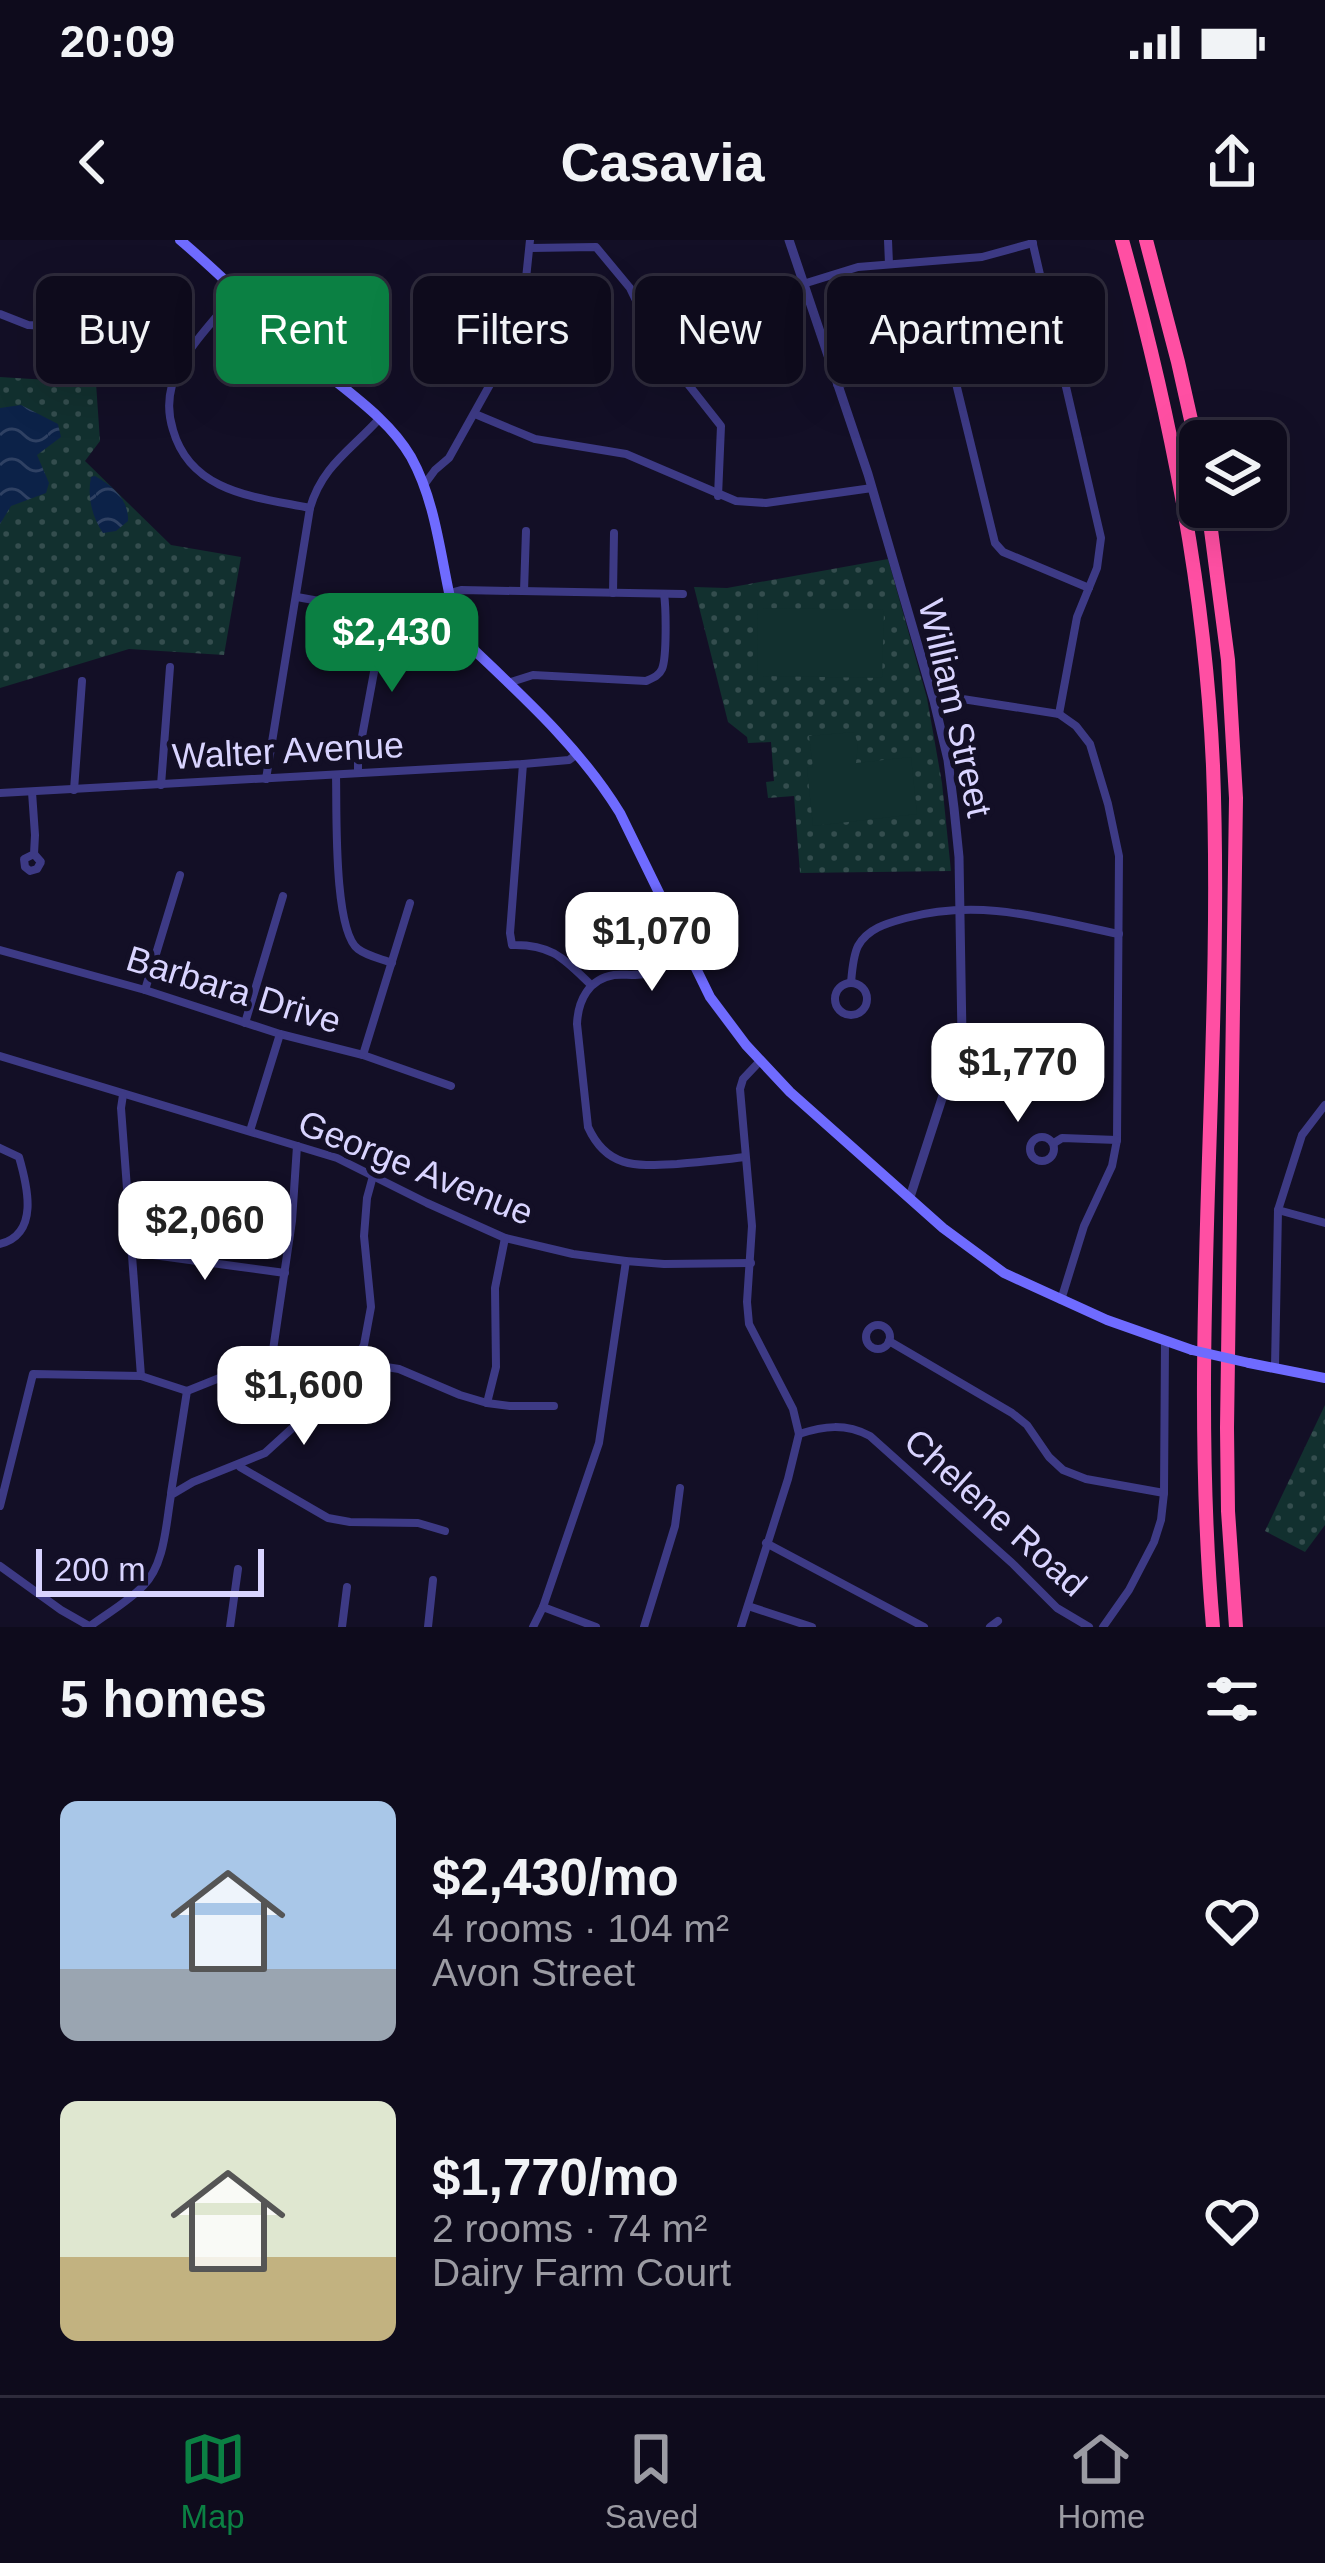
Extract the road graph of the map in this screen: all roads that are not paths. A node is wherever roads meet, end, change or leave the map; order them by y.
1 (180, 240) edge
2 (790, 240) edge
3 (888, 240) edge
4 (1122, 240) edge
5 (1146, 240) edge
6 (1033, 242) edge
7 (530, 244) edge
8 (889, 265) junction
9 (222, 276) edge
10 (801, 276) edge
11 (1040, 276) edge
12 (803, 284) joint
13 (0, 314) edge
14 (216, 319) edge
15 (36, 325) edge
16 (192, 350) edge
17 (827, 355) edge
18 (173, 384) edge
19 (338, 384) edge
20 (837, 384) edge
21 (956, 384) edge
22 (1064, 384) edge
23 (475, 414) junction
24 (379, 419) junction
25 (1192, 420) edge
26 (424, 485) junction
27 (872, 488) junction
28 (718, 496) junction
29 (310, 508) junction
30 (1211, 528) edge
31 (526, 532) dead end
32 (614, 533) dead end
33 (1089, 588) junction
34 (524, 591) junction
35 (448, 593) junction
36 (613, 593) junction
37 (664, 594) junction
38 (683, 594) dead end
39 (297, 597) junction
40 (386, 613) junction
41 (454, 619) junction
42 (170, 667) dead end
43 (82, 681) dead end
44 (508, 682) junction
45 (934, 701) junction
46 (1059, 714) junction
47 (578, 754) junction
48 (523, 764) junction
49 (358, 773) junction
50 (336, 775) junction
51 (266, 779) junction
52 (161, 785) junction
53 (74, 790) junction
54 (0, 793) edge
55 (32, 793) junction
56 (34, 854) dead end
57 (180, 875) dead end
58 (283, 896) dead end
59 (410, 903) dead end
60 (961, 910) junction
61 (1119, 934) junction
62 (0, 950) edge
63 (687, 953) junction
64 (392, 963) junction
65 (851, 983) junction
66 (591, 985) junction
67 (145, 990) junction
68 (245, 1023) junction
69 (280, 1034) junction
70 (363, 1055) junction
71 (0, 1056) edge
72 (760, 1061) junction
73 (451, 1086) dead end
74 (124, 1095) junction
75 (1325, 1106) edge
76 (250, 1131) junction
77 (1117, 1140) junction
78 (1053, 1143) dead end
79 (297, 1146) junction
80 (0, 1148) edge
81 (745, 1157) junction
82 (373, 1176) junction
83 (910, 1197) junction
84 (1279, 1210) junction
85 (1325, 1223) edge
86 (505, 1238) junction
87 (0, 1244) edge
88 (131, 1252) junction
89 (626, 1261) junction
90 (751, 1263) junction
91 (285, 1273) junction
92 (1061, 1300) junction
93 (889, 1341) dead end
94 (1165, 1342) junction
95 (354, 1362) junction
96 (1275, 1367) junction
97 (141, 1376) junction
98 (1325, 1378) edge
99 (187, 1391) junction
100 (488, 1403) junction
101 (554, 1406) dead end
102 (799, 1434) junction
103 (238, 1466) junction
104 (680, 1488) dead end
105 (1164, 1493) junction
106 (171, 1495) junction
107 (0, 1506) edge
108 (445, 1531) dead end
109 (766, 1543) junction
110 (0, 1566) edge
111 (238, 1569) dead end
112 (433, 1580) dead end
113 (347, 1587) dead end
114 (748, 1606) junction
115 (543, 1607) junction
116 (89, 1627) edge
117 (230, 1627) edge
118 (343, 1627) edge
119 (428, 1627) edge
120 (533, 1627) edge
121 (596, 1627) edge
122 (644, 1627) edge
123 (741, 1627) edge
124 (812, 1627) edge
125 (924, 1627) edge
126 (1089, 1627) edge
127 (1103, 1627) edge
128 (1213, 1627) edge
129 (1236, 1627) edge

1 - 9 main road
2 - 10 street, William Street
3 - 8 street
4 - 128 highway
5 - 25 highway
6 - 8 street
6 - 11 street
7 - 23 street
7 - 28 street
8 - 12 street
12 - 17 street, William Street
13 - 15 street
14 - 16 street
18 - 29 street
19 - 24 main road
20 - 27 street, William Street
21 - 33 street
22 - 33 street
23 - 26 street
23 - 28 street
24 - 26 main road
24 - 29 street
26 - 35 main road
27 - 28 street
27 - 45 street, William Street
29 - 39 street
30 - 129 highway
31 - 34 street
32 - 36 street
33 - 46 street
34 - 35 street
34 - 36 street
35 - 41 main road
36 - 37 street
37 - 38 street
37 - 44 street
39 - 40 street
39 - 51 street
40 - 41 street
40 - 49 street
41 - 44 main road
42 - 52 street
43 - 53 street
44 - 47 main road
45 - 46 street
45 - 60 street, William Street
46 - 61 street
47 - 48 street, Walter Avenue
47 - 63 main road
48 - 49 street, Walter Avenue
48 - 66 street
49 - 50 street, Walter Avenue
50 - 51 street, Walter Avenue
50 - 64 street
51 - 52 street, Walter Avenue
52 - 53 street, Walter Avenue
53 - 55 street, Walter Avenue
54 - 55 street, Walter Avenue
55 - 56 street
57 - 67 street
58 - 68 street
59 - 64 street
60 - 61 street
60 - 65 street
60 - 83 street, William Street
61 - 77 street
62 - 67 street, Barbara Drive
63 - 66 street
63 - 72 main road
64 - 70 street
65 - 65 street
66 - 81 street
67 - 68 street, Barbara Drive
68 - 69 street, Barbara Drive
69 - 70 street, Barbara Drive
69 - 76 street
70 - 73 street, Barbara Drive
71 - 74 street, George Avenue
72 - 81 street
72 - 83 main road
74 - 76 street, George Avenue
74 - 88 street
75 - 84 street
76 - 79 street, George Avenue
77 - 78 street
77 - 92 street
79 - 82 street, George Avenue
79 - 91 street
80 - 87 street
81 - 90 street
82 - 86 street, George Avenue
82 - 95 street
83 - 92 main road
84 - 85 street
84 - 96 street
86 - 89 street, George Avenue
86 - 100 street
88 - 91 street
88 - 97 street
89 - 90 street, George Avenue
89 - 115 street
90 - 102 street
91 - 99 street
92 - 94 main road
93 - 105 street
94 - 96 main road, bridge
94 - 105 street
95 - 100 street
95 - 103 street
96 - 98 main road
97 - 99 street
97 - 107 street
99 - 106 street
100 - 101 street
102 - 109 street
102 - 126 street, Chelene Road
103 - 106 street
103 - 108 street
104 - 122 street
105 - 127 street
106 - 116 street
109 - 114 street
109 - 125 street
110 - 116 street
111 - 117 street
112 - 119 street
113 - 118 street
114 - 123 street
114 - 124 street
115 - 120 street
115 - 121 street

